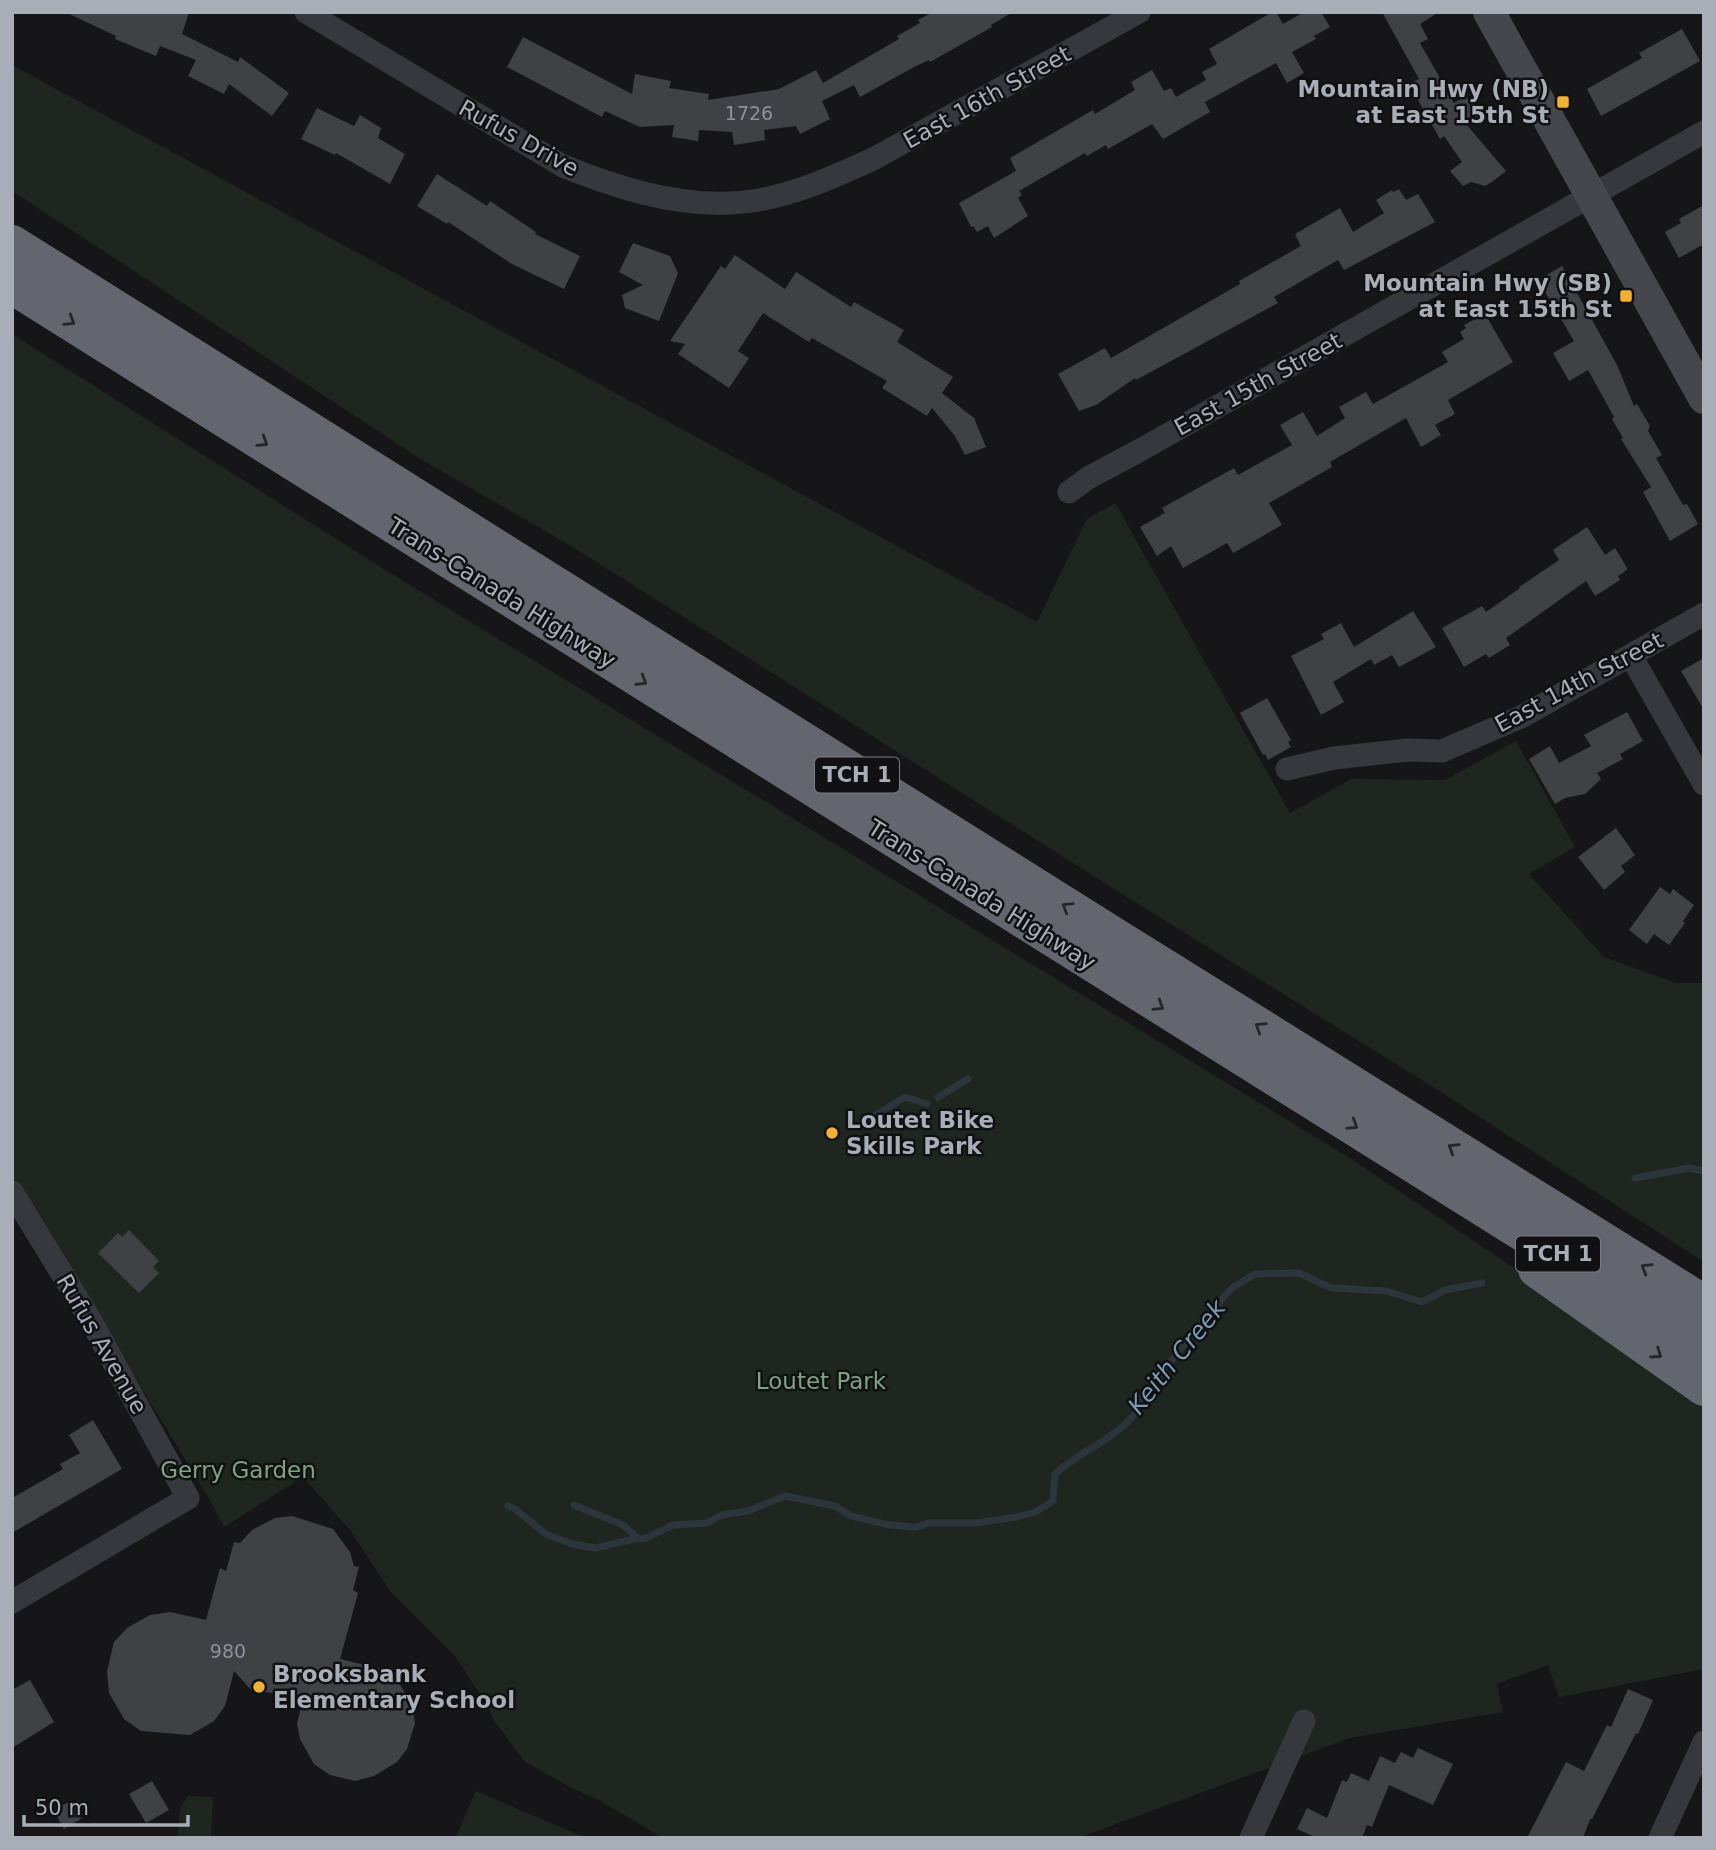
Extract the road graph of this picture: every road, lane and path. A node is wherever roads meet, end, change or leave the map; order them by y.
1 (306, 12) edge
2 (1489, 12) edge
3 (1132, 14) edge
4 (1704, 132) edge
5 (833, 177) joint
6 (1590, 195) junction
7 (12, 244) edge
8 (12, 285) edge
9 (1704, 397) edge
10 (1069, 492) dead end
11 (1704, 614) edge
12 (1632, 656) junction
13 (1287, 769) dead end
14 (1704, 784) edge
15 (1411, 1161) junction
16 (12, 1192) edge
17 (1704, 1304) edge
18 (1704, 1346) edge
19 (1704, 1387) edge
20 (12, 1602) edge
21 (1304, 1721) dead end
22 (1704, 1742) edge
23 (1251, 1838) edge
24 (1660, 1838) edge

1 - 5 street, Rufus Drive
2 - 6 main road
3 - 5 street, East 16th Street
4 - 6 street, East 15th Street
6 - 9 main road
6 - 10 street, East 15th Street
17 -> 7 highway, Trans-Canada Highway / TCH 1
8 -> 15 highway, Trans-Canada Highway / TCH 1
11 - 12 street, East 14th Street
12 - 13 street, East 14th Street
12 - 14 street
15 - 18 highway, Trans-Canada Highway / TCH 1
15 -> 19 highway
16 - 20 street, Rufus Avenue
21 - 23 street
22 - 24 street

